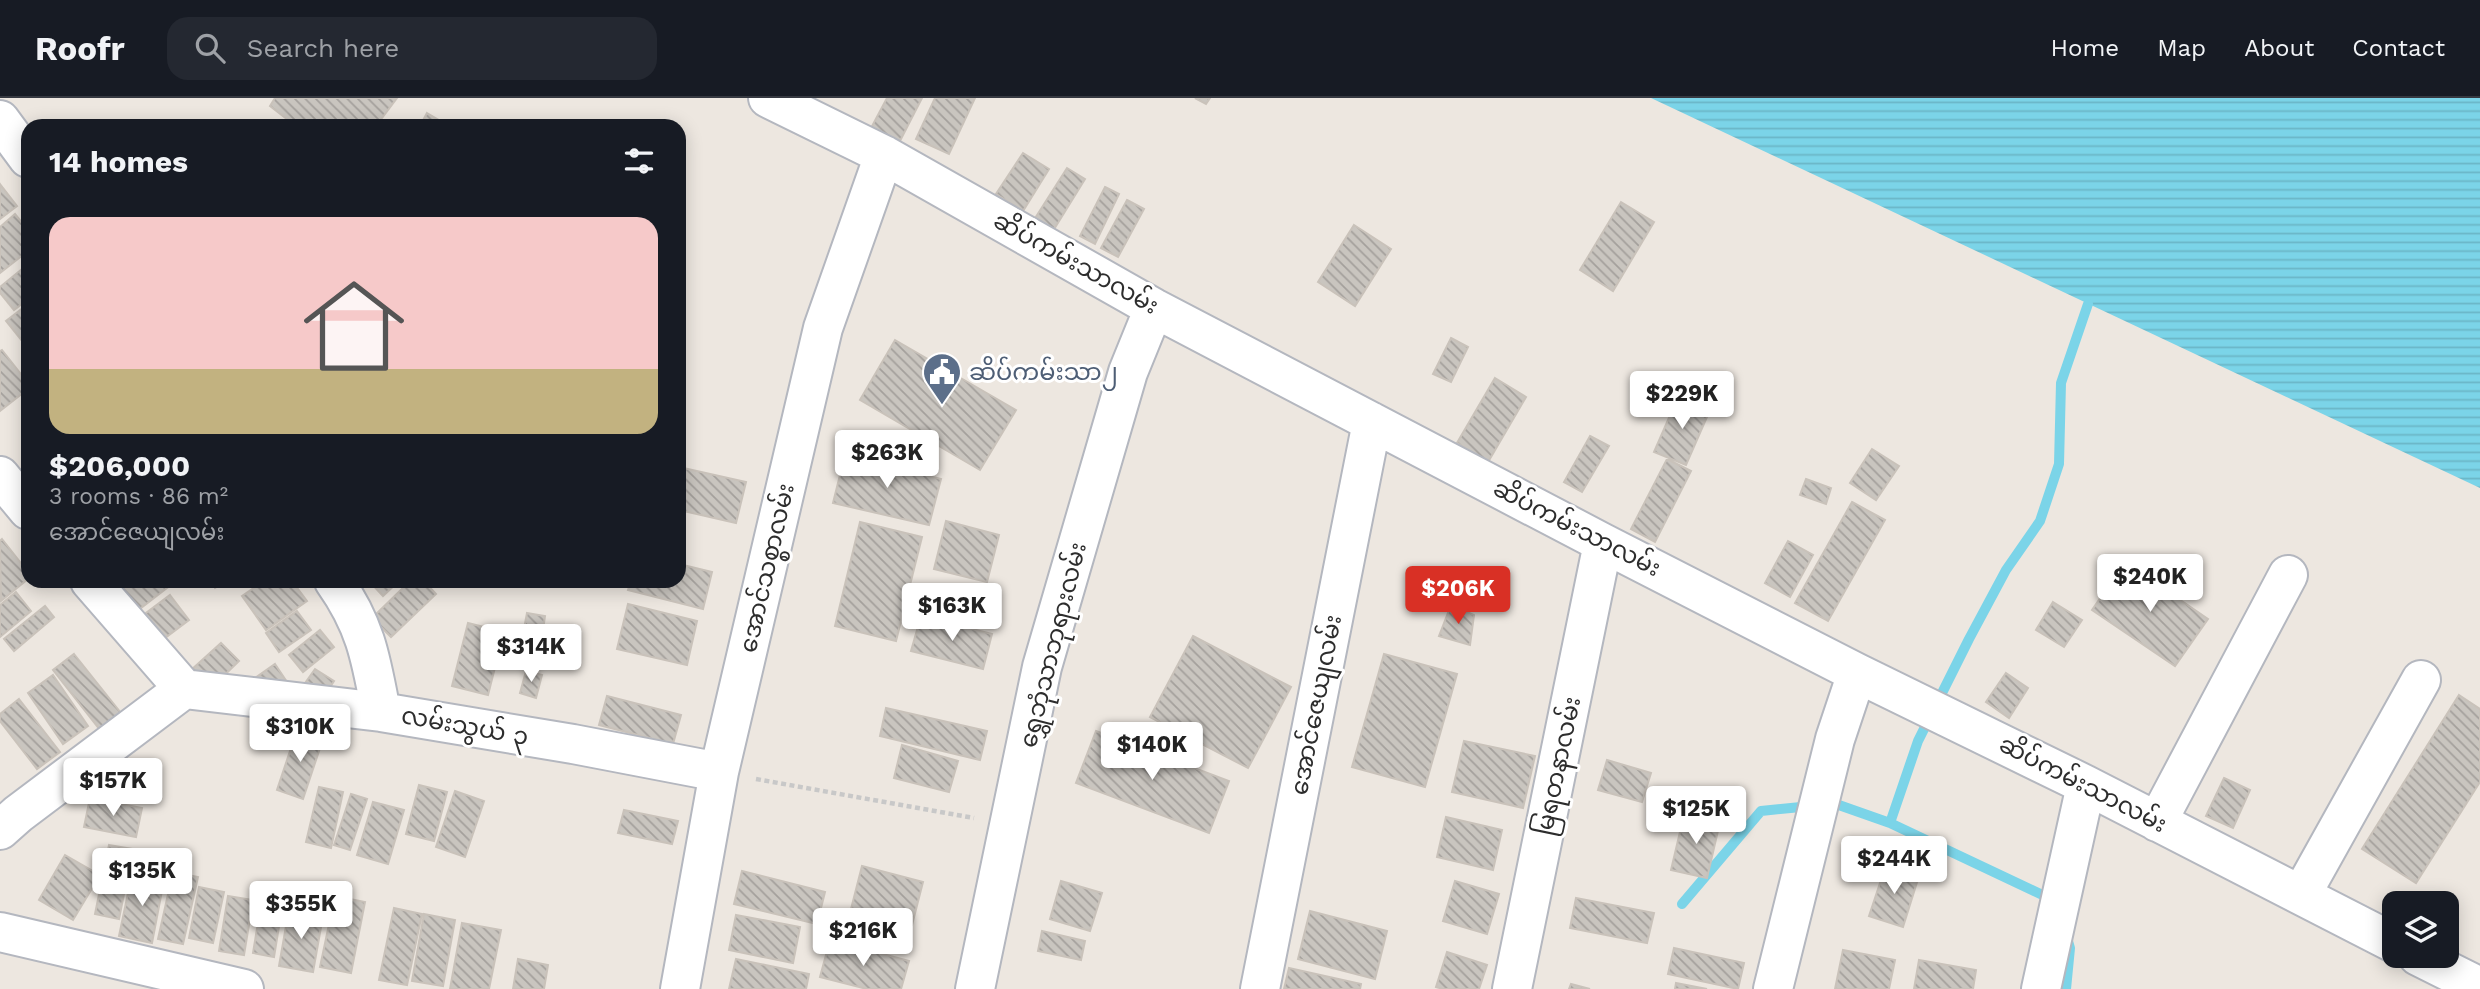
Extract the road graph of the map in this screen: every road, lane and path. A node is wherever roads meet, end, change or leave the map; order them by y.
1 (778, 100) edge
2 (0, 120) edge
3 (21, 148) edge
4 (884, 155) junction
5 (1154, 308) junction
6 (1372, 422) junction
7 (1603, 542) junction
8 (2288, 575) dead end
9 (96, 588) edge
10 (339, 588) edge
11 (1857, 673) junction
12 (2421, 680) dead end
13 (184, 689) junction
14 (381, 712) junction
15 (719, 772) junction
16 (2086, 785) junction
17 (2157, 822) junction
18 (1010, 825) junction
19 (0, 830) edge
20 (2301, 895) junction
21 (0, 932) edge
22 (2382, 937) edge
23 (2442, 968) edge
24 (2480, 987) edge
25 (244, 989) edge
26 (680, 989) edge
27 (975, 989) edge
28 (1260, 989) edge
29 (1512, 989) edge
30 (1773, 989) edge
31 (2041, 989) edge

1 - 4 street, ဆိပ်ကမ်းသာလမ်း
2 - 3 street
4 - 5 street, ဆိပ်ကမ်းသာလမ်း
4 - 15 street, အောင်သစ္စာလမ်း
5 - 6 street, ဆိပ်ကမ်းသာလမ်း
5 - 18 street, ရွှေဘုံသာဘုရားလမ်း
6 - 7 street, ဆိပ်ကမ်းသာလမ်း
6 - 28 street, အောင်ဇေယျလမ်း
7 - 11 street, ဆိပ်ကမ်းသာလမ်း
7 - 29 street, မြရတနာလမ်း
8 - 17 street
9 - 13 street
10 - 14 street
11 - 16 street, ဆိပ်ကမ်းသာလမ်း
11 - 30 street
12 - 20 street
13 - 14 street, လမ်းသွယ် ၃
13 - 19 street
14 - 15 street, လမ်းသွယ် ၃
15 - 18 path
15 - 26 street, အောင်သစ္စာလမ်း
16 - 17 street, ဆိပ်ကမ်းသာလမ်း
16 - 31 street
17 - 20 street, ဆိပ်ကမ်းသာလမ်း
18 - 27 street, ရွှေဘုံသာဘုရားလမ်း
20 - 22 street, ဆိပ်ကမ်းသာလမ်း
21 - 25 street
23 - 24 street

